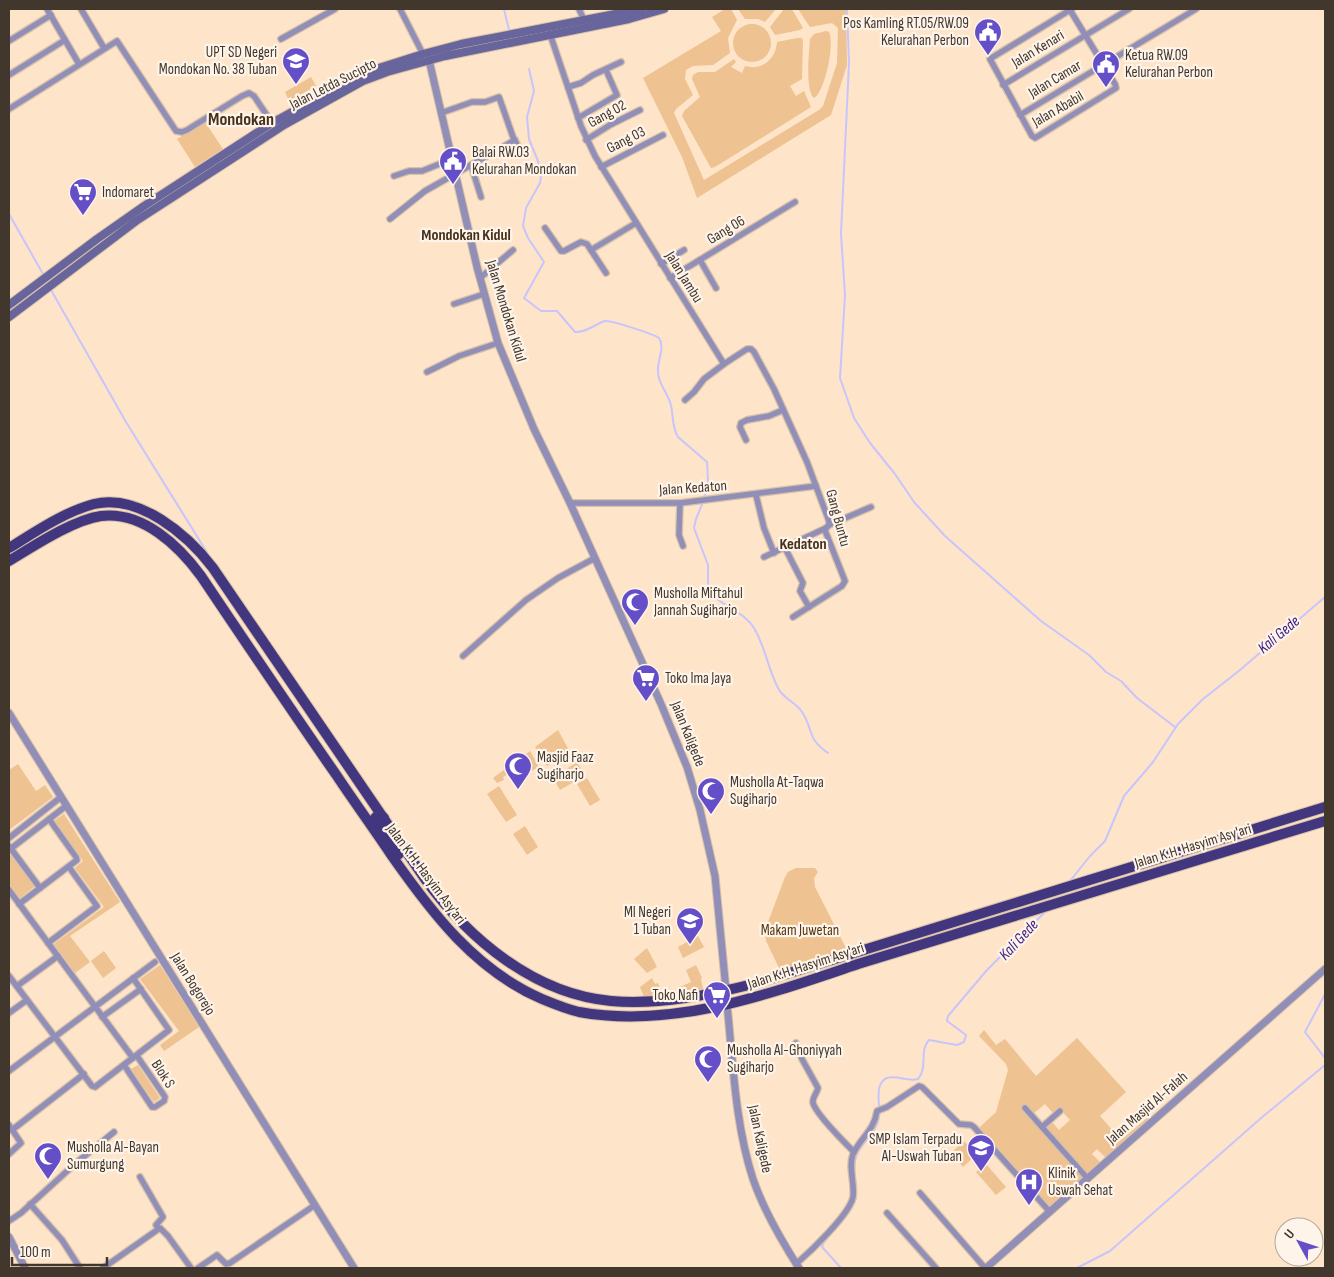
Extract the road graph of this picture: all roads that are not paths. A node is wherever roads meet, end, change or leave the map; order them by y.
1 (47, 9) edge
2 (80, 9) edge
3 (335, 9) edge
4 (400, 9) edge
5 (579, 9) edge
6 (641, 9) edge
7 (664, 9) edge
8 (1070, 9) edge
9 (1129, 9) edge
10 (1196, 9) edge
11 (1185, 12) edge
12 (50, 15) junction
13 (588, 22) junction
14 (550, 34) junction
15 (1085, 35) junction
16 (281, 39) dead end
17 (65, 40) junction
18 (9, 41) edge
19 (493, 42) junction
20 (104, 48) junction
21 (426, 57) junction
22 (621, 62) dead end
23 (79, 64) junction
24 (1103, 65) junction
25 (606, 70) junction
26 (377, 72) junction
27 (9, 75) edge
28 (1003, 85) junction
29 (568, 87) junction
30 (9, 109) edge
31 (640, 110) dead end
32 (441, 113) junction
33 (1020, 115) junction
34 (578, 118) junction
35 (272, 123) junction
36 (663, 135) dead end
37 (514, 140) junction
38 (586, 140) junction
39 (521, 152) dead end
40 (452, 158) junction
41 (224, 159) junction
42 (471, 164) junction
43 (601, 167) junction
44 (456, 173) junction
45 (394, 176) dead end
46 (481, 197) dead end
47 (795, 202) dead end
48 (390, 219) dead end
49 (636, 223) junction
50 (545, 228) dead end
51 (108, 236) junction
52 (513, 250) dead end
53 (591, 250) junction
54 (684, 250) dead end
55 (700, 260) junction
56 (661, 264) junction
57 (606, 273) dead end
58 (480, 278) junction
59 (670, 278) junction
60 (716, 288) dead end
61 (484, 294) junction
62 (454, 304) dead end
63 (9, 305) edge
64 (9, 315) edge
65 (498, 342) junction
66 (724, 364) junction
67 (427, 372) dead end
68 (685, 400) dead end
69 (784, 410) junction
70 (746, 440) dead end
71 (816, 486) junction
72 (756, 495) junction
73 (570, 503) junction
74 (680, 503) junction
75 (871, 507) dead end
76 (155, 516) junction
77 (828, 527) junction
78 (149, 528) junction
79 (683, 546) dead end
80 (9, 548) edge
81 (784, 548) junction
82 (774, 553) junction
83 (764, 557) dead end
84 (595, 558) junction
85 (9, 561) edge
86 (809, 607) junction
87 (793, 617) dead end
88 (463, 656) dead end
89 (9, 714) edge
90 (327, 735) junction
91 (61, 797) junction
92 (66, 806) junction
93 (1325, 807) edge
94 (362, 812) junction
95 (49, 819) junction
96 (384, 819) junction
97 (1325, 821) edge
98 (9, 838) edge
99 (10, 848) edge
100 (69, 867) junction
101 (40, 888) junction
102 (9, 890) edge
103 (416, 890) junction
104 (19, 904) junction
105 (48, 943) junction
106 (58, 956) junction
107 (872, 960) junction
108 (154, 962) dead end
109 (1325, 969) edge
110 (794, 973) junction
111 (9, 976) edge
112 (133, 978) junction
113 (17, 986) junction
114 (141, 989) junction
115 (726, 990) junction
116 (27, 1000) junction
117 (727, 1004) junction
118 (95, 1007) junction
119 (9, 1013) edge
120 (102, 1017) junction
121 (55, 1037) junction
122 (796, 1043) dead end
123 (135, 1057) junction
124 (124, 1065) junction
125 (9, 1071) edge
126 (84, 1074) junction
127 (1025, 1108) dead end
128 (1060, 1111) dead end
129 (11, 1127) edge
130 (1042, 1127) junction
131 (114, 1132) dead end
132 (854, 1152) junction
133 (9, 1154) edge
134 (140, 1177) dead end
135 (1088, 1179) junction
136 (920, 1193) dead end
137 (30, 1204) junction
138 (315, 1205) junction
139 (1050, 1212) junction
140 (887, 1213) dead end
141 (9, 1221) edge
142 (158, 1228) junction
143 (9, 1237) edge
144 (797, 1266) edge
145 (26, 1268) edge
146 (80, 1268) edge
147 (103, 1268) edge
148 (191, 1268) edge
149 (198, 1268) edge
150 (354, 1268) edge
151 (936, 1268) edge
152 (986, 1268) edge

1 - 12 street
2 - 20 street
3 - 16 street
4 - 21 street
5 - 13 street
6 - 13 main road, Jalan Letda Sucipto
7 - 13 main road, Jalan Letda Sucipto
8 - 15 street
8 - 28 street
9 - 15 street, Jalan Kenari
10 - 11 street, Jalan Camar
11 - 24 street, Jalan Camar
12 - 17 street
12 - 18 street
13 - 14 main road, Jalan Letda Sucipto
13 - 19 main road, Jalan Letda Sucipto
14 - 19 main road, Jalan Letda Sucipto
14 - 29 street, Jalan Jambu
15 - 24 street
15 - 28 street, Jalan Kenari
17 - 23 street
17 - 27 street
19 - 21 main road, Jalan Letda Sucipto
20 - 23 street
20 - 35 street
21 - 26 main road, Jalan Letda Sucipto
21 - 32 street, Jalan Mondokan Kidul
22 - 25 street
23 - 30 street
24 - 33 street, Jalan Camar
24 - 33 street, Jalan Ababil
25 - 29 street
25 - 34 street
26 - 35 main road, Jalan Letda Sucipto
26 - 41 main road, Jalan Letda Sucipto
28 - 33 street
29 - 34 street, Jalan Jambu
31 - 38 street, Gang 02
32 - 37 street
32 - 40 street, Jalan Mondokan Kidul
34 - 38 street, Jalan Jambu
35 - 41 main road, Jalan Letda Sucipto
36 - 43 street, Gang 03
37 - 39 street
37 - 42 street
38 - 43 street, Jalan Jambu
40 - 44 street, Jalan Mondokan Kidul
40 - 45 street
41 - 51 main road, Jalan Letda Sucipto
42 - 44 street
42 - 46 street
43 - 49 street, Jalan Jambu
44 - 48 street
44 - 58 street, Jalan Mondokan Kidul
47 - 55 street, Gang 06
49 - 53 street
49 - 56 street, Jalan Jambu
50 - 53 street
51 - 63 main road, Jalan Letda Sucipto
51 - 64 main road, Jalan Letda Sucipto
52 - 58 street
53 - 57 street
54 - 56 street
55 - 59 street, Gang 06
55 - 60 street
56 - 59 street, Jalan Jambu
58 - 61 street, Jalan Mondokan Kidul
59 - 66 street, Jalan Jambu
61 - 62 street
61 - 65 street, Jalan Mondokan Kidul
65 - 67 street
65 - 73 street, Jalan Mondokan Kidul
66 - 68 street
66 - 69 street
69 - 70 street
69 - 71 street
71 - 72 street, Jalan Kedaton
71 - 77 street, Gang Buntu
72 - 74 street, Jalan Kedaton
72 - 82 street
73 - 74 street, Jalan Kedaton
73 - 84 street, Jalan Kaligede
74 - 79 street
75 - 77 street
76 - 78 highway
76 - 80 highway, Jalan K.H. Hasyim Asy'ari
76 - 90 highway, Jalan K.H. Hasyim Asy'ari
77 - 81 street
77 - 86 street, Gang Buntu
78 - 85 highway, Jalan K.H. Hasyim Asy'ari
78 - 94 highway, Jalan K.H. Hasyim Asy'ari
81 - 82 street
81 - 86 street
82 - 83 street
84 - 88 street
84 - 115 street, Jalan Kaligede
86 - 87 street, Gang Buntu
89 - 91 street, Jalan Bogorejo
90 - 94 highway
90 - 96 highway, Jalan K.H. Hasyim Asy'ari
91 - 92 street, Jalan Bogorejo
91 - 98 street
92 - 95 street
92 - 138 street, Jalan Bogorejo
93 - 110 highway, Jalan K.H. Hasyim Asy'ari
94 - 103 highway, Jalan K.H. Hasyim Asy'ari
95 - 99 street
95 - 100 street
96 - 103 highway
96 - 115 highway, Jalan K.H. Hasyim Asy'ari
97 - 107 highway, Jalan K.H. Hasyim Asy'ari
99 - 101 street
100 - 101 street
100 - 105 street
101 - 104 street
102 - 104 street
103 - 117 highway, Jalan K.H. Hasyim Asy'ari
104 - 105 street
105 - 106 street
106 - 113 street
106 - 118 street
107 - 110 highway
107 - 117 highway, Jalan K.H. Hasyim Asy'ari
108 - 112 street
109 - 135 street, Jalan Masjid Al-Falah
110 - 115 highway, Jalan K.H. Hasyim Asy'ari
111 - 113 street
112 - 114 street
112 - 118 street
113 - 116 street
114 - 120 street
114 - 123 street
116 - 119 street
116 - 121 street
117 - 144 street, Jalan Kaligede
118 - 120 street
118 - 121 street
120 - 123 street
121 - 125 street
121 - 126 street
122 - 132 street
123 - 124 street
123 - 124 street, Blok S
124 - 126 street
126 - 129 street
127 - 130 street
128 - 130 street
129 - 133 street
130 - 135 street
131 - 137 street
132 - 139 street
132 - 144 street
134 - 142 street
135 - 139 street, Jalan Masjid Al-Falah
136 - 152 street
137 - 141 street
137 - 146 street
138 - 149 street
138 - 150 street, Jalan Bogorejo
139 - 152 street, Jalan Masjid Al-Falah
140 - 151 street
142 - 147 street
142 - 148 street
143 - 145 street

